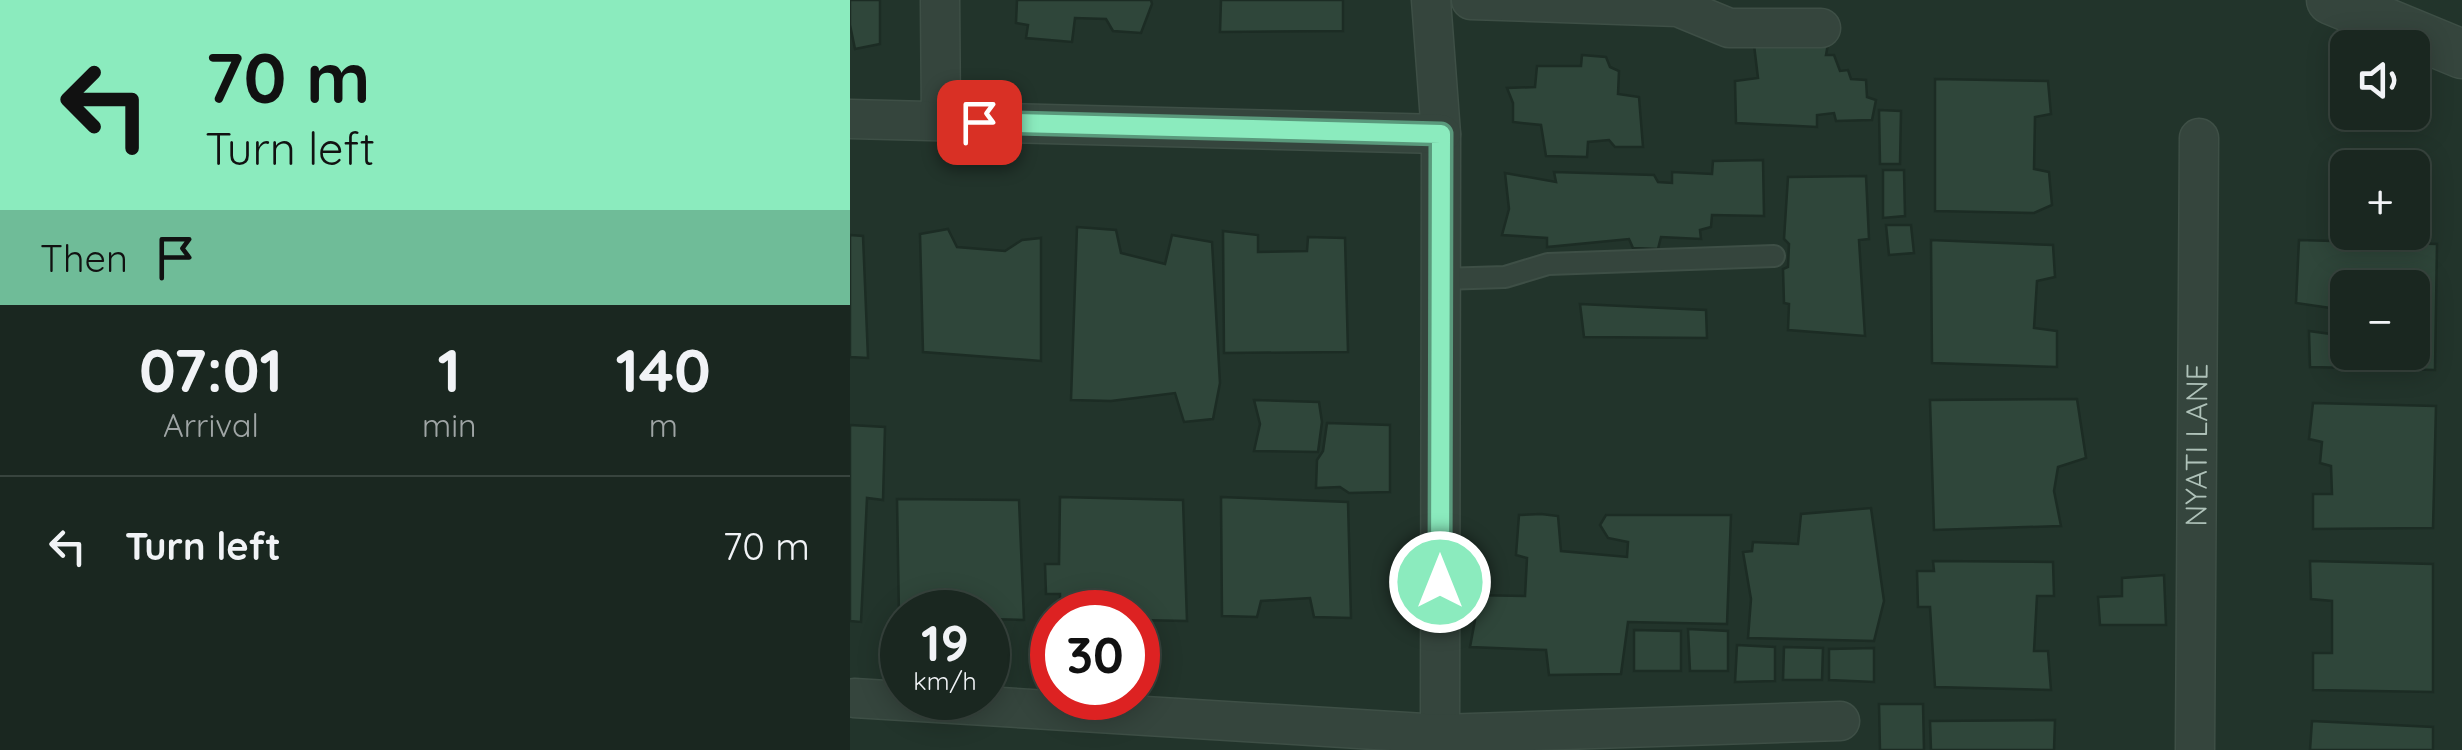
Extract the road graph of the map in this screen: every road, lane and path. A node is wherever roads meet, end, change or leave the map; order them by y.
1 (940, 0) edge
2 (1431, 0) edge
3 (1471, 0) edge
4 (2331, 0) edge
5 (1822, 28) dead end
6 (2462, 54) edge
7 (850, 119) edge
8 (941, 121) junction
9 (1441, 134) junction
10 (2199, 138) dead end
11 (1774, 256) dead end
12 (1441, 280) junction
13 (854, 698) dead end
14 (1840, 721) dead end
15 (1440, 734) junction
16 (2195, 750) edge

1 - 8 street
2 - 9 street
3 - 5 street
4 - 6 street
7 - 8 street
8 - 9 street
9 - 12 street
10 - 16 street, NYATI LANE
11 - 12 lane
12 - 15 street
13 - 15 street
14 - 15 street

